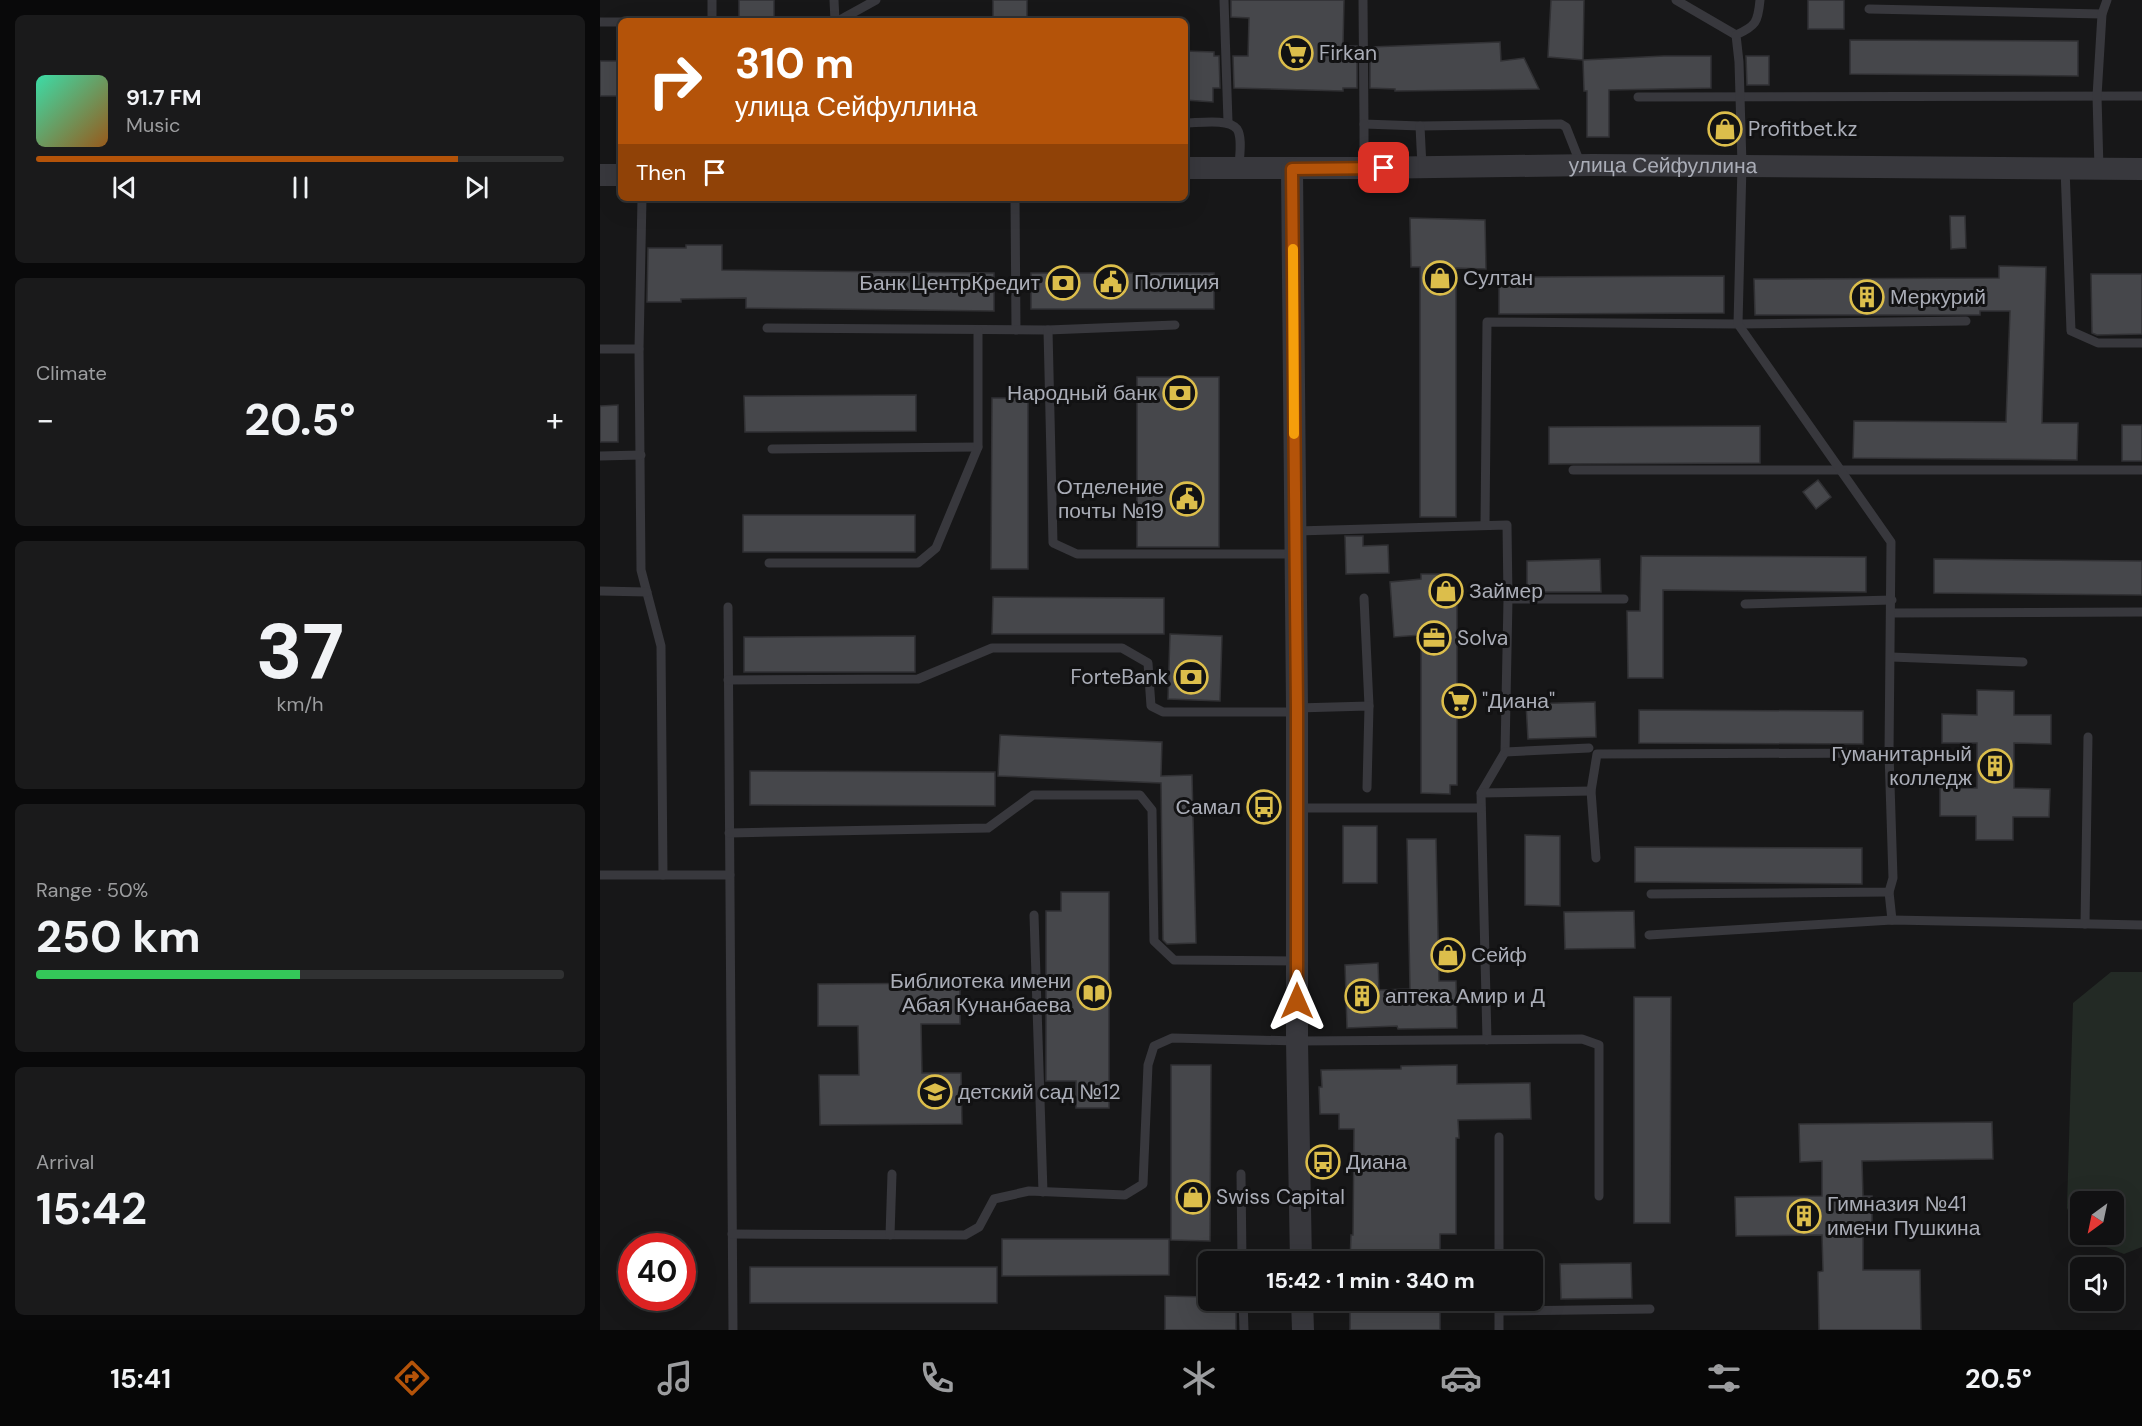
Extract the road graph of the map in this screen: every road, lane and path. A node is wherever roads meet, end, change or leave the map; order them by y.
1 (712, 0) edge
2 (834, 0) edge
3 (876, 0) edge
4 (1224, 0) edge
5 (1363, 0) edge
6 (1676, 0) edge
7 (1760, 0) edge
8 (2107, 0) edge
9 (1869, 9) dead end
10 (2102, 14) junction
11 (712, 18) edge
12 (836, 18) edge
13 (842, 18) edge
14 (600, 22) edge
15 (618, 22) edge
16 (1736, 35) junction
17 (1740, 96) junction
18 (2097, 96) junction
19 (2142, 96) edge
20 (1638, 97) dead end
21 (1227, 122) junction
22 (1188, 123) edge
23 (1364, 124) junction
24 (1420, 126) junction
25 (1581, 165) junction
26 (1742, 165) junction
27 (1422, 167) junction
28 (1188, 168) edge
29 (1239, 168) junction
30 (1364, 168) junction
31 (2066, 168) junction
32 (2099, 168) junction
33 (1292, 169) junction
34 (2142, 169) edge
35 (618, 175) edge
36 (600, 176) edge
37 (642, 201) edge
38 (1015, 201) edge
39 (1966, 321) dead end
40 (1175, 324) dead end
41 (1738, 324) junction
42 (767, 328) dead end
43 (978, 330) junction
44 (1016, 330) junction
45 (1048, 330) junction
46 (2142, 343) edge
47 (600, 349) edge
48 (639, 349) junction
49 (978, 447) junction
50 (772, 449) dead end
51 (641, 455) junction
52 (600, 456) edge
53 (1840, 468) junction
54 (1573, 470) dead end
55 (2142, 470) edge
56 (1485, 525) junction
57 (1295, 531) junction
58 (1296, 554) junction
59 (769, 563) dead end
60 (600, 591) edge
61 (647, 592) junction
62 (1364, 598) dead end
63 (1508, 599) junction
64 (1624, 599) dead end
65 (1892, 600) junction
66 (1745, 604) dead end
67 (728, 607) dead end
68 (2142, 612) edge
69 (1892, 613) junction
70 (1891, 657) junction
71 (2023, 662) dead end
72 (728, 680) junction
73 (1369, 706) junction
74 (1296, 710) junction
75 (2088, 737) dead end
76 (1589, 748) dead end
77 (1504, 752) junction
78 (1889, 753) junction
79 (1367, 788) dead end
80 (1591, 791) junction
81 (1481, 793) junction
82 (1296, 807) junction
83 (1481, 808) junction
84 (729, 833) junction
85 (1596, 858) dead end
86 (600, 874) edge
87 (663, 875) junction
88 (730, 875) junction
89 (1889, 891) junction
90 (1651, 894) dead end
91 (1034, 915) dead end
92 (1892, 920) junction
93 (2085, 924) junction
94 (2142, 925) edge
95 (1649, 935) dead end
96 (1297, 961) junction
97 (1486, 1040) junction
98 (1297, 1041) junction
99 (1499, 1137) dead end
100 (892, 1174) dead end
101 (1241, 1174) dead end
102 (1043, 1192) junction
103 (1599, 1196) dead end
104 (732, 1234) junction
105 (890, 1235) junction
106 (1242, 1251) edge
107 (1301, 1251) edge
108 (1499, 1251) edge
109 (1650, 1309) dead end
110 (1543, 1310) edge
111 (1243, 1311) edge
112 (1302, 1311) edge
113 (1499, 1311) edge
114 (733, 1330) edge
115 (1244, 1330) edge
116 (1303, 1330) edge
117 (1499, 1330) edge

1 - 11 lane
2 - 12 lane
3 - 13 lane
4 - 21 lane
5 - 23 lane
6 - 16 lane
7 - 16 lane
8 - 10 lane
9 - 10 lane
10 - 18 lane
14 - 15 lane
16 - 17 lane
17 - 18 lane
17 - 20 lane
17 - 26 lane
18 - 19 lane
18 - 32 lane
21 - 22 lane
21 - 29 lane
23 - 24 lane
23 - 30 lane
24 - 25 lane
24 - 27 lane
25 - 26 street, улица Сейфуллина
25 - 27 street, улица Сейфуллина
26 - 31 street, улица Сейфуллина
26 - 41 lane
27 - 30 street, улица Сейфуллина
28 - 29 street, улица Сейфуллина
29 - 33 street, улица Сейфуллина
30 - 33 street, улица Сейфуллина
31 - 32 street, улица Сейфуллина
31 - 46 lane
32 - 34 street, улица Сейфуллина
33 - 57 street
35 - 36 street
37 - 48 lane
38 - 44 lane
39 - 41 lane
40 - 45 lane
41 - 53 lane
41 - 56 lane
42 - 43 lane
43 - 44 lane
43 - 49 lane
44 - 45 lane
45 - 58 lane
47 - 48 lane
48 - 51 lane
49 - 50 lane
49 - 59 lane
51 - 52 lane
51 - 61 lane
53 - 54 lane
53 - 55 lane
53 - 65 lane
56 - 57 lane
56 - 63 lane
57 - 58 street
58 - 74 street
60 - 61 lane
61 - 87 lane
62 - 73 lane
63 - 64 lane
63 - 77 lane
65 - 66 lane
65 - 69 lane
67 - 72 lane
68 - 69 lane
69 - 70 lane
70 - 71 lane
70 - 78 lane
72 - 74 lane
72 - 84 lane
73 - 74 lane
73 - 79 lane
74 - 82 street
75 - 93 lane
76 - 77 lane
77 - 81 lane
78 - 80 lane
78 - 89 lane
80 - 81 lane
80 - 85 lane
81 - 83 lane
82 - 83 lane
82 - 96 street
83 - 97 lane
84 - 88 lane
84 - 96 lane
86 - 87 lane
87 - 88 lane
88 - 104 lane
89 - 90 lane
89 - 92 lane
91 - 102 lane
92 - 93 lane
92 - 95 lane
93 - 94 lane
96 - 98 street
97 - 98 lane
97 - 103 lane
98 - 102 lane
98 - 107 street
99 - 108 lane
100 - 105 lane
101 - 106 lane
102 - 105 lane
104 - 105 lane
104 - 114 lane
109 - 110 lane
111 - 115 lane
112 - 116 street
113 - 117 lane

